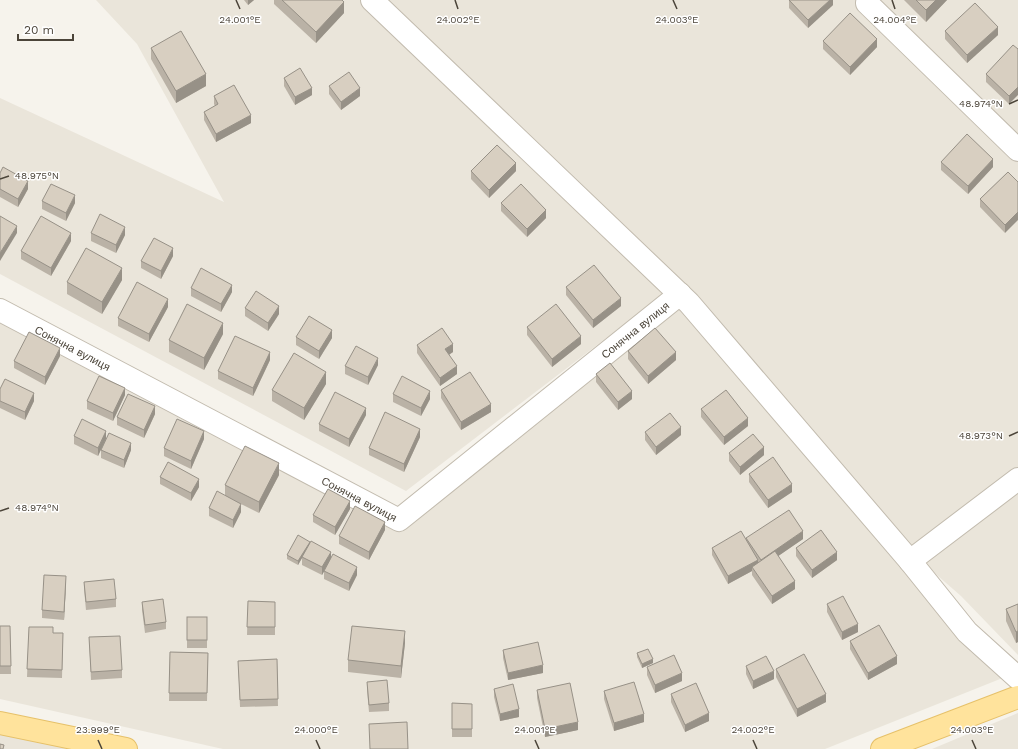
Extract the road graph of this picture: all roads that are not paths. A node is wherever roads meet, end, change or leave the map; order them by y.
1 (372, 0) edge
2 (867, 3) dead end
3 (1018, 150) edge
4 (680, 294) junction
5 (0, 310) edge
6 (1018, 479) edge
7 (910, 561) junction
8 (1018, 678) edge
9 (1018, 697) edge
10 (0, 723) edge
11 (126, 749) edge
12 (882, 749) edge

1 - 4 street
2 - 3 street
4 - 5 street, Сонячна вулиця
4 - 7 street
6 - 7 street
7 - 8 street
9 - 12 main road
10 - 11 main road

